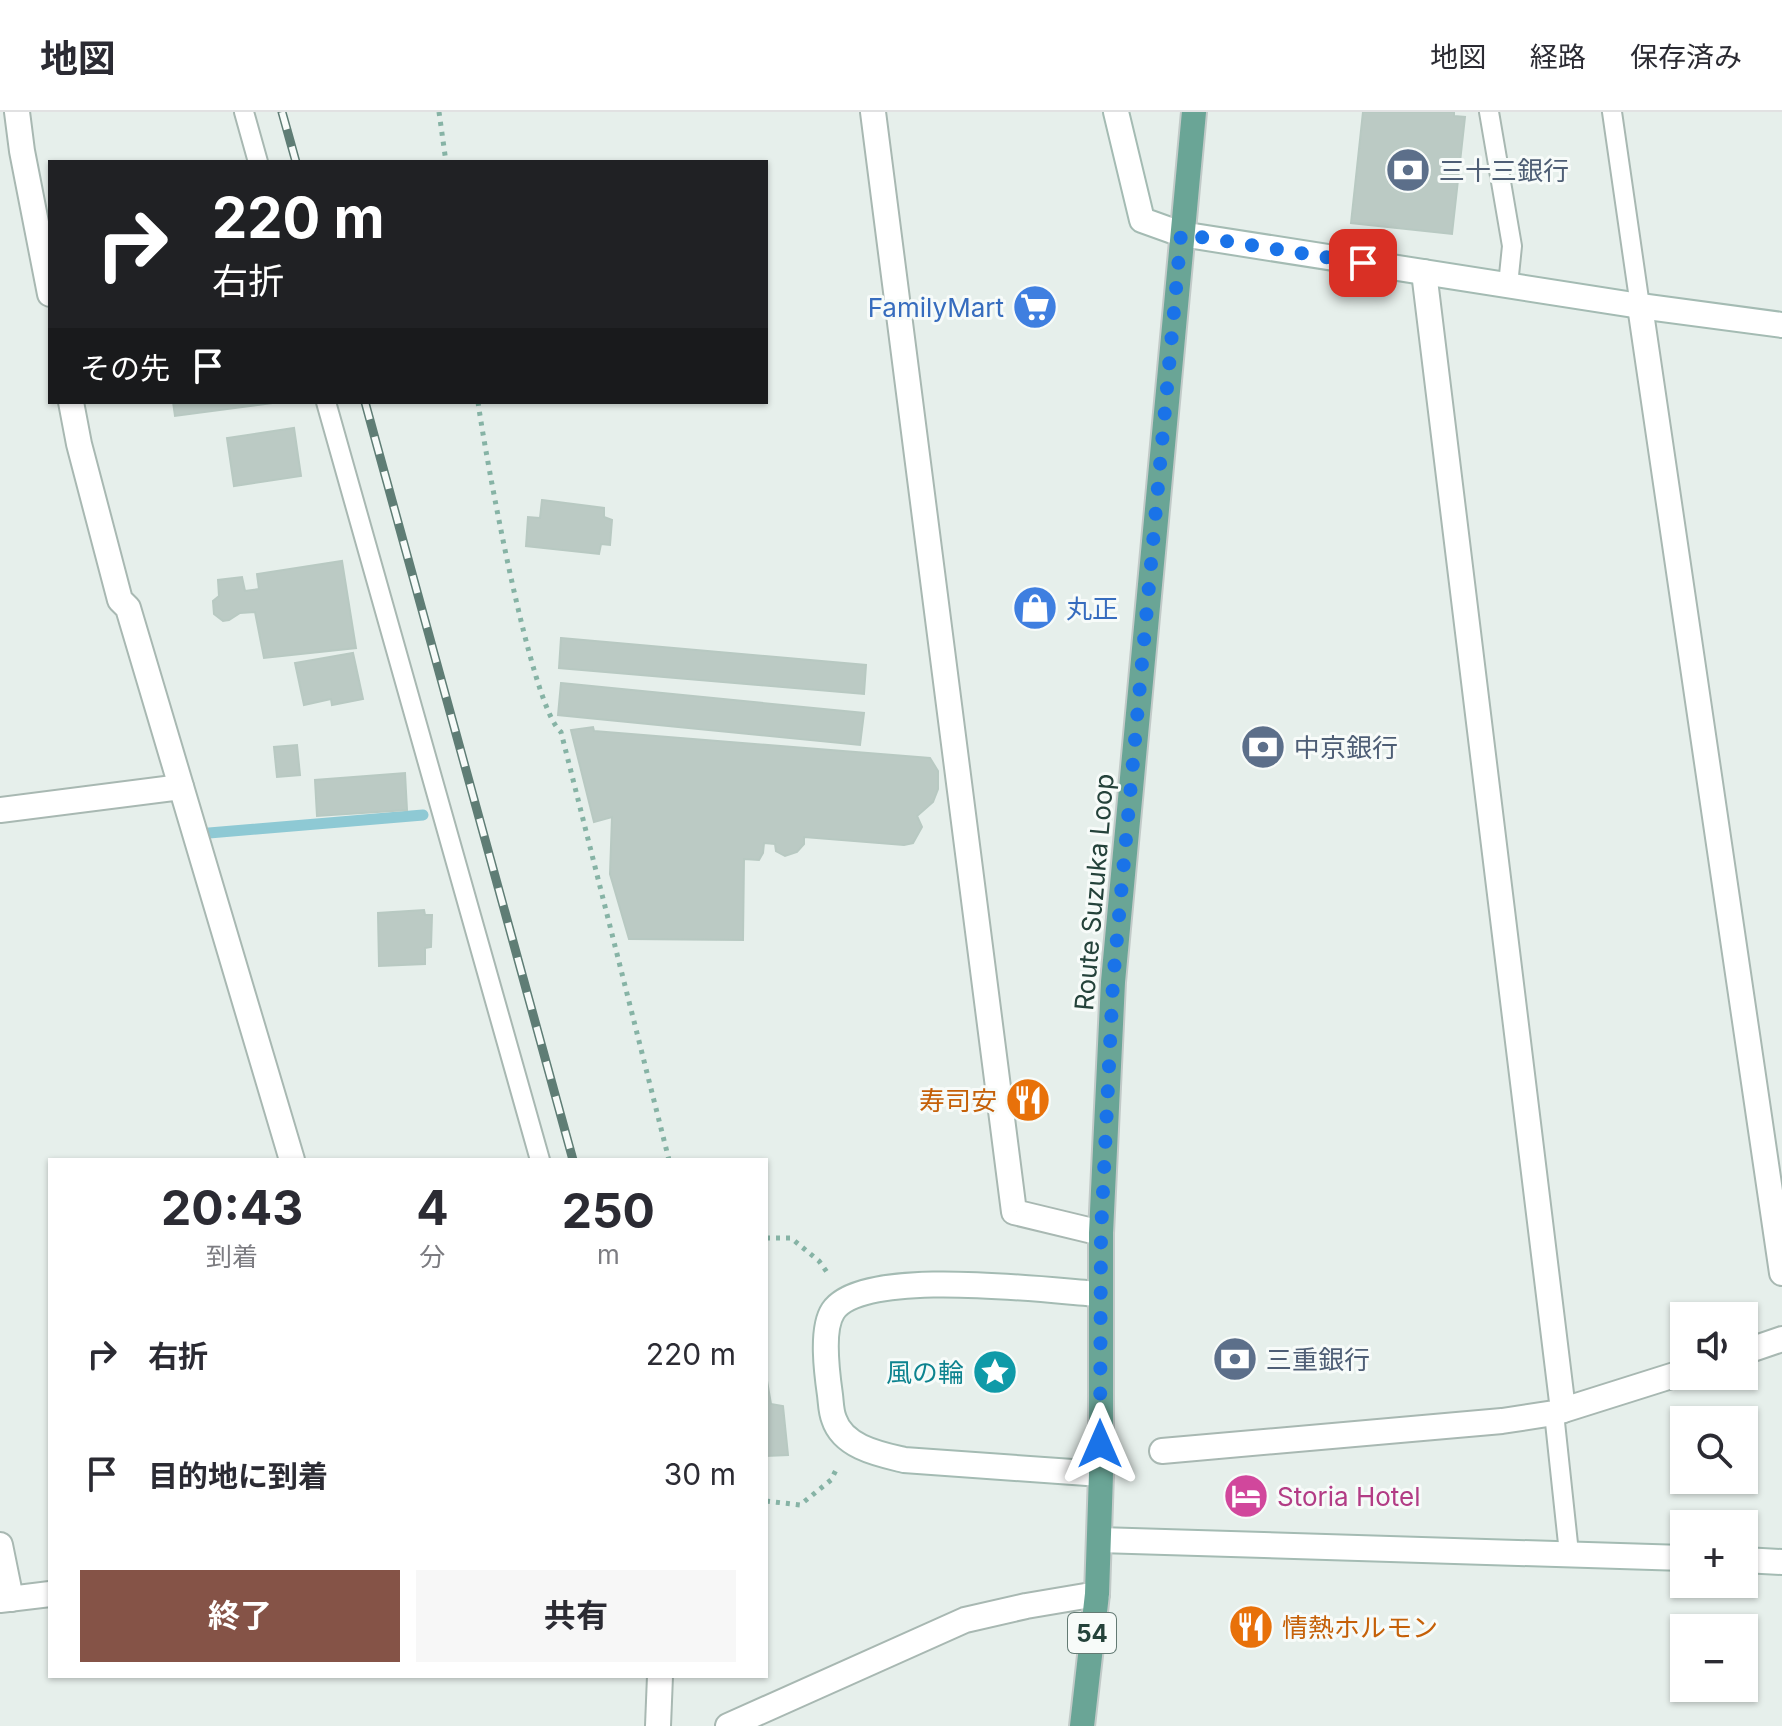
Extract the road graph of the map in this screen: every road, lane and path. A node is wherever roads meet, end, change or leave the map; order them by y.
1 (17, 112) edge
2 (244, 112) edge
3 (439, 112) edge
4 (873, 112) edge
5 (1116, 112) edge
6 (1194, 112) edge
7 (1489, 112) edge
8 (1612, 112) edge
9 (11, 152) edge
10 (257, 160) edge
11 (446, 160) edge
12 (1181, 234) junction
13 (1424, 272) junction
14 (1508, 285) junction
15 (48, 287) edge
16 (1640, 306) junction
17 (1782, 325) edge
18 (71, 404) edge
19 (327, 404) edge
20 (478, 404) edge
21 (181, 787) junction
22 (0, 810) edge
23 (291, 1158) edge
24 (539, 1158) edge
25 (668, 1158) edge
26 (1101, 1233) junction
27 (768, 1238) edge
28 (1782, 1273) edge
29 (1100, 1294) junction
30 (846, 1299) junction
31 (1782, 1339) edge
32 (1758, 1347) edge
33 (1670, 1376) edge
34 (1558, 1412) junction
35 (850, 1441) junction
36 (1162, 1451) dead end
37 (1101, 1474) junction
38 (768, 1501) edge
39 (1099, 1540) junction
40 (0, 1545) edge
41 (1569, 1553) junction
42 (1670, 1557) edge
43 (1758, 1561) edge
44 (1782, 1562) edge
45 (48, 1594) edge
46 (1097, 1594) junction
47 (5, 1600) edge
48 (660, 1678) edge
49 (658, 1726) edge
50 (728, 1726) edge
51 (1082, 1726) edge

1 - 9 street
2 - 10 lane
3 - 11 path
4 - 26 street
5 - 12 street
6 - 12 main road, Route Suzuka Loop / 54
7 - 14 lane
8 - 16 lane
9 - 15 street
12 - 13 street
12 - 26 main road, Route Suzuka Loop / 54
13 - 14 street
13 - 34 street
14 - 16 street
16 - 17 street
16 - 28 street
18 - 21 street
19 - 24 lane
20 - 25 path
21 - 22 street
21 - 23 street
26 - 29 main road, Route Suzuka Loop / 54
27 - 30 path
29 - 30 street
29 - 37 main road, Route Suzuka Loop / 54
30 - 35 street
31 - 32 street
33 - 34 street
34 - 36 street
34 - 41 lane
35 - 37 street
35 - 38 path
37 - 39 main road, Route Suzuka Loop / 54
39 - 41 street
39 - 46 main road, Route Suzuka Loop / 54
40 - 47 street
41 - 42 street
43 - 44 street
45 - 47 street
46 - 50 street
46 - 51 main road, Route Suzuka Loop / 54
48 - 49 street

